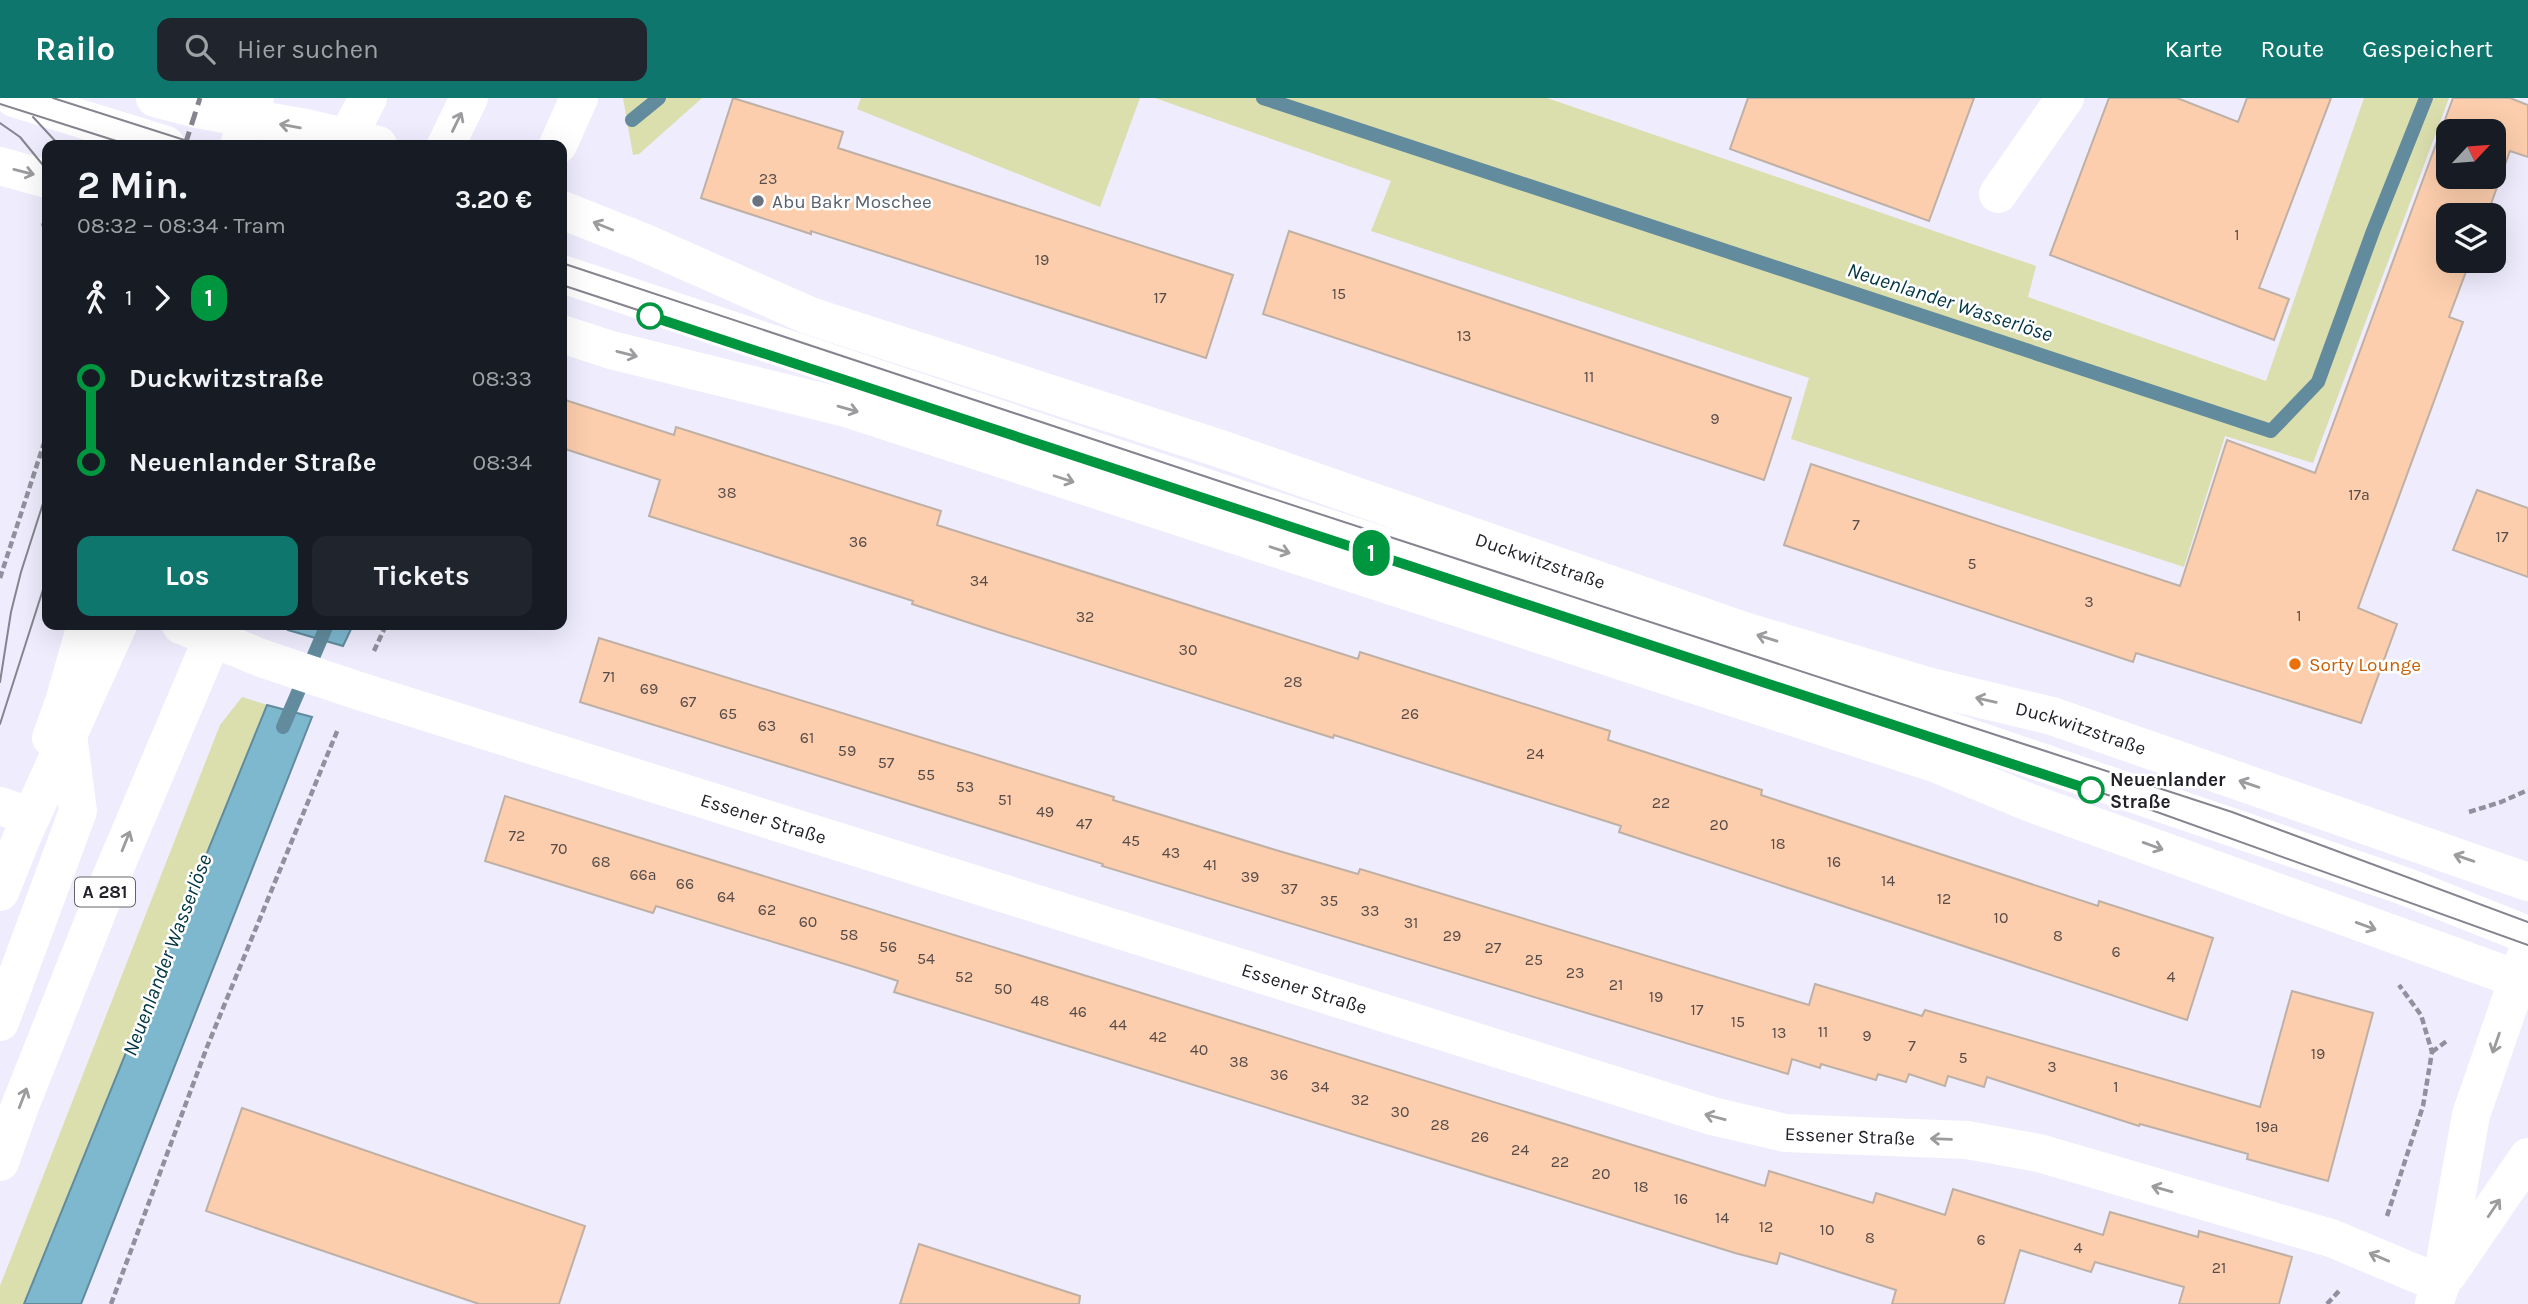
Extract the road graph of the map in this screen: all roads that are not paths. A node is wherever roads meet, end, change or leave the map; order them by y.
1 (14, 98) edge
2 (155, 98) edge
3 (368, 98) edge
4 (469, 98) edge
5 (579, 98) edge
6 (2066, 98) edge
7 (248, 121) edge
8 (150, 140) edge
9 (346, 140) edge
10 (357, 140) edge
11 (448, 140) edge
12 (560, 140) edge
13 (0, 166) edge
14 (42, 177) edge
15 (1998, 194) dead end
16 (567, 212) edge
17 (567, 276) edge
18 (567, 336) edge
19 (85, 630) edge
20 (116, 630) edge
21 (193, 630) edge
22 (216, 630) edge
23 (64, 702) junction
24 (12, 810) edge
25 (2528, 882) edge
26 (0, 892) edge
27 (2528, 935) edge
28 (29, 949) junction
29 (2525, 970) edge
30 (0, 1022) edge
31 (2528, 1157) edge
32 (0, 1162) edge
33 (2437, 1294) edge

1 - 8 main road
2 - 7 main road
3 - 9 main road
11 -> 4 main road
5 - 12 main road
6 - 15 main road
10 -> 7 main road
13 -> 14 main road
25 -> 16 main road, Duckwitzstraße
17 - 27 main road
18 -> 29 main road
19 - 23 main road
20 - 26 main road
33 -> 21 main road, Essener Straße
32 -> 22 main road, A 281
23 - 24 main road
23 - 28 main road
24 - 28 main road
28 - 30 main road
29 -> 33 main road
33 -> 31 main road

